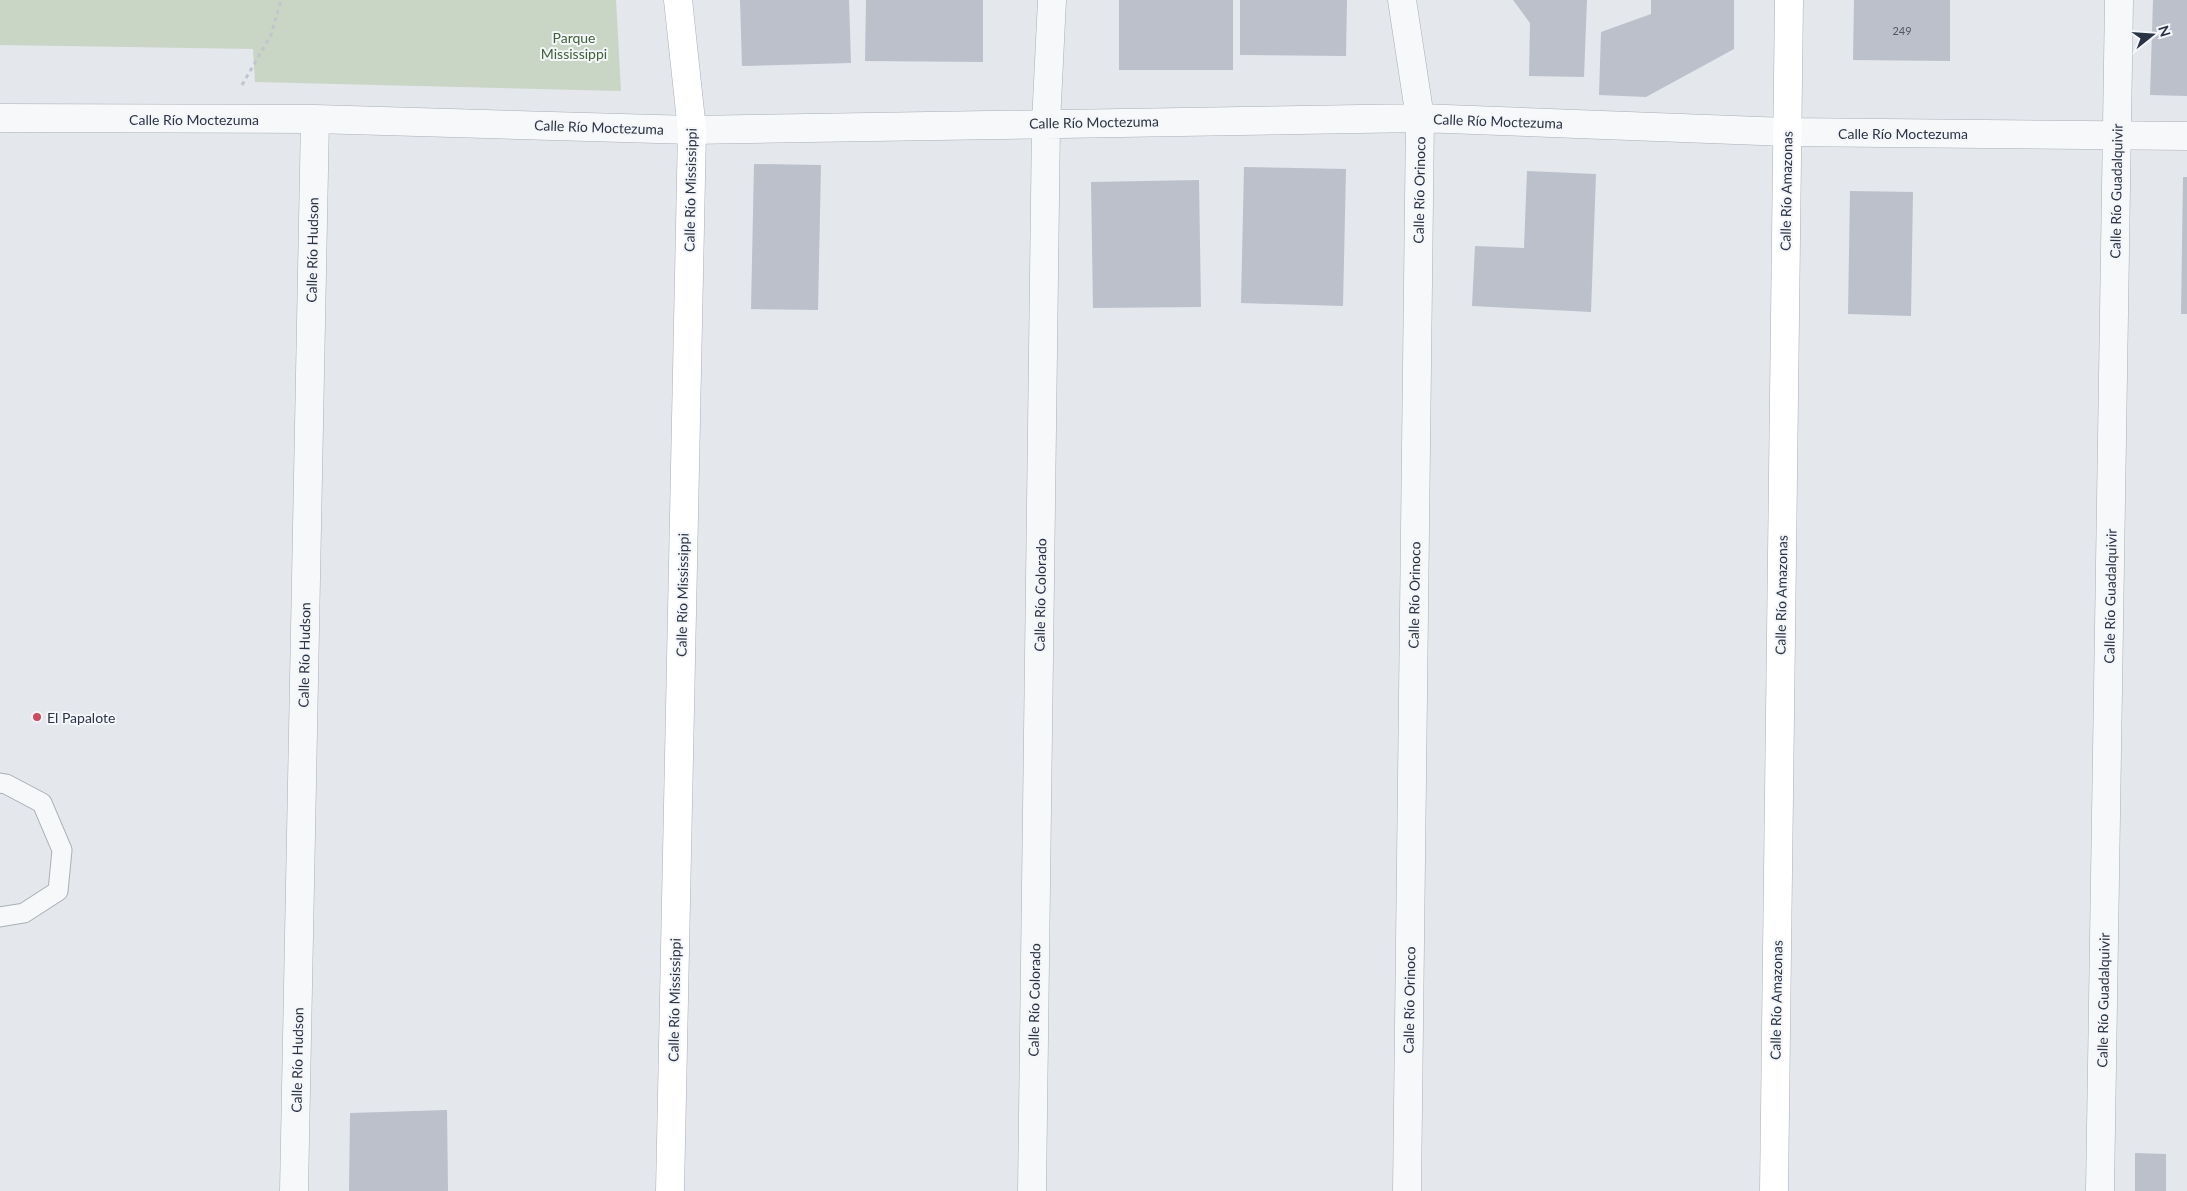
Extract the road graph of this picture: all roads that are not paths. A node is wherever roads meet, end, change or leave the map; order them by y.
1 (678, 0) edge
2 (1052, 0) edge
3 (1402, 0) edge
4 (1789, 0) edge
5 (2119, 0) edge
6 (0, 118) edge
7 (1420, 118) junction
8 (314, 119) junction
9 (1046, 123) junction
10 (692, 130) junction
11 (1786, 132) junction
12 (2117, 134) junction
13 (2187, 136) edge
14 (0, 783) edge
15 (0, 917) edge
16 (294, 1191) edge
17 (670, 1191) edge
18 (1032, 1191) edge
19 (1407, 1191) edge
20 (1774, 1191) edge
21 (2100, 1191) edge

1 - 10 street, Calle Río Mississippi
2 - 9 street, Calle Río Colorado
3 - 7 street, Calle Río Orinoco
4 - 11 street, Calle Río Amazonas
5 - 12 street, Calle Río Guadalquivir
6 - 8 street, Calle Río Moctezuma
7 - 9 street, Calle Río Moctezuma
7 - 11 street, Calle Río Moctezuma
7 - 19 street, Calle Río Orinoco
8 - 10 street, Calle Río Moctezuma
8 - 16 street, Calle Río Hudson
9 - 10 street, Calle Río Moctezuma
9 - 18 street, Calle Río Colorado
10 - 17 street, Calle Río Mississippi
11 - 12 street, Calle Río Moctezuma
11 - 20 street, Calle Río Amazonas
12 - 13 street, Calle Río Moctezuma
12 - 21 street, Calle Río Guadalquivir
14 - 15 lane

